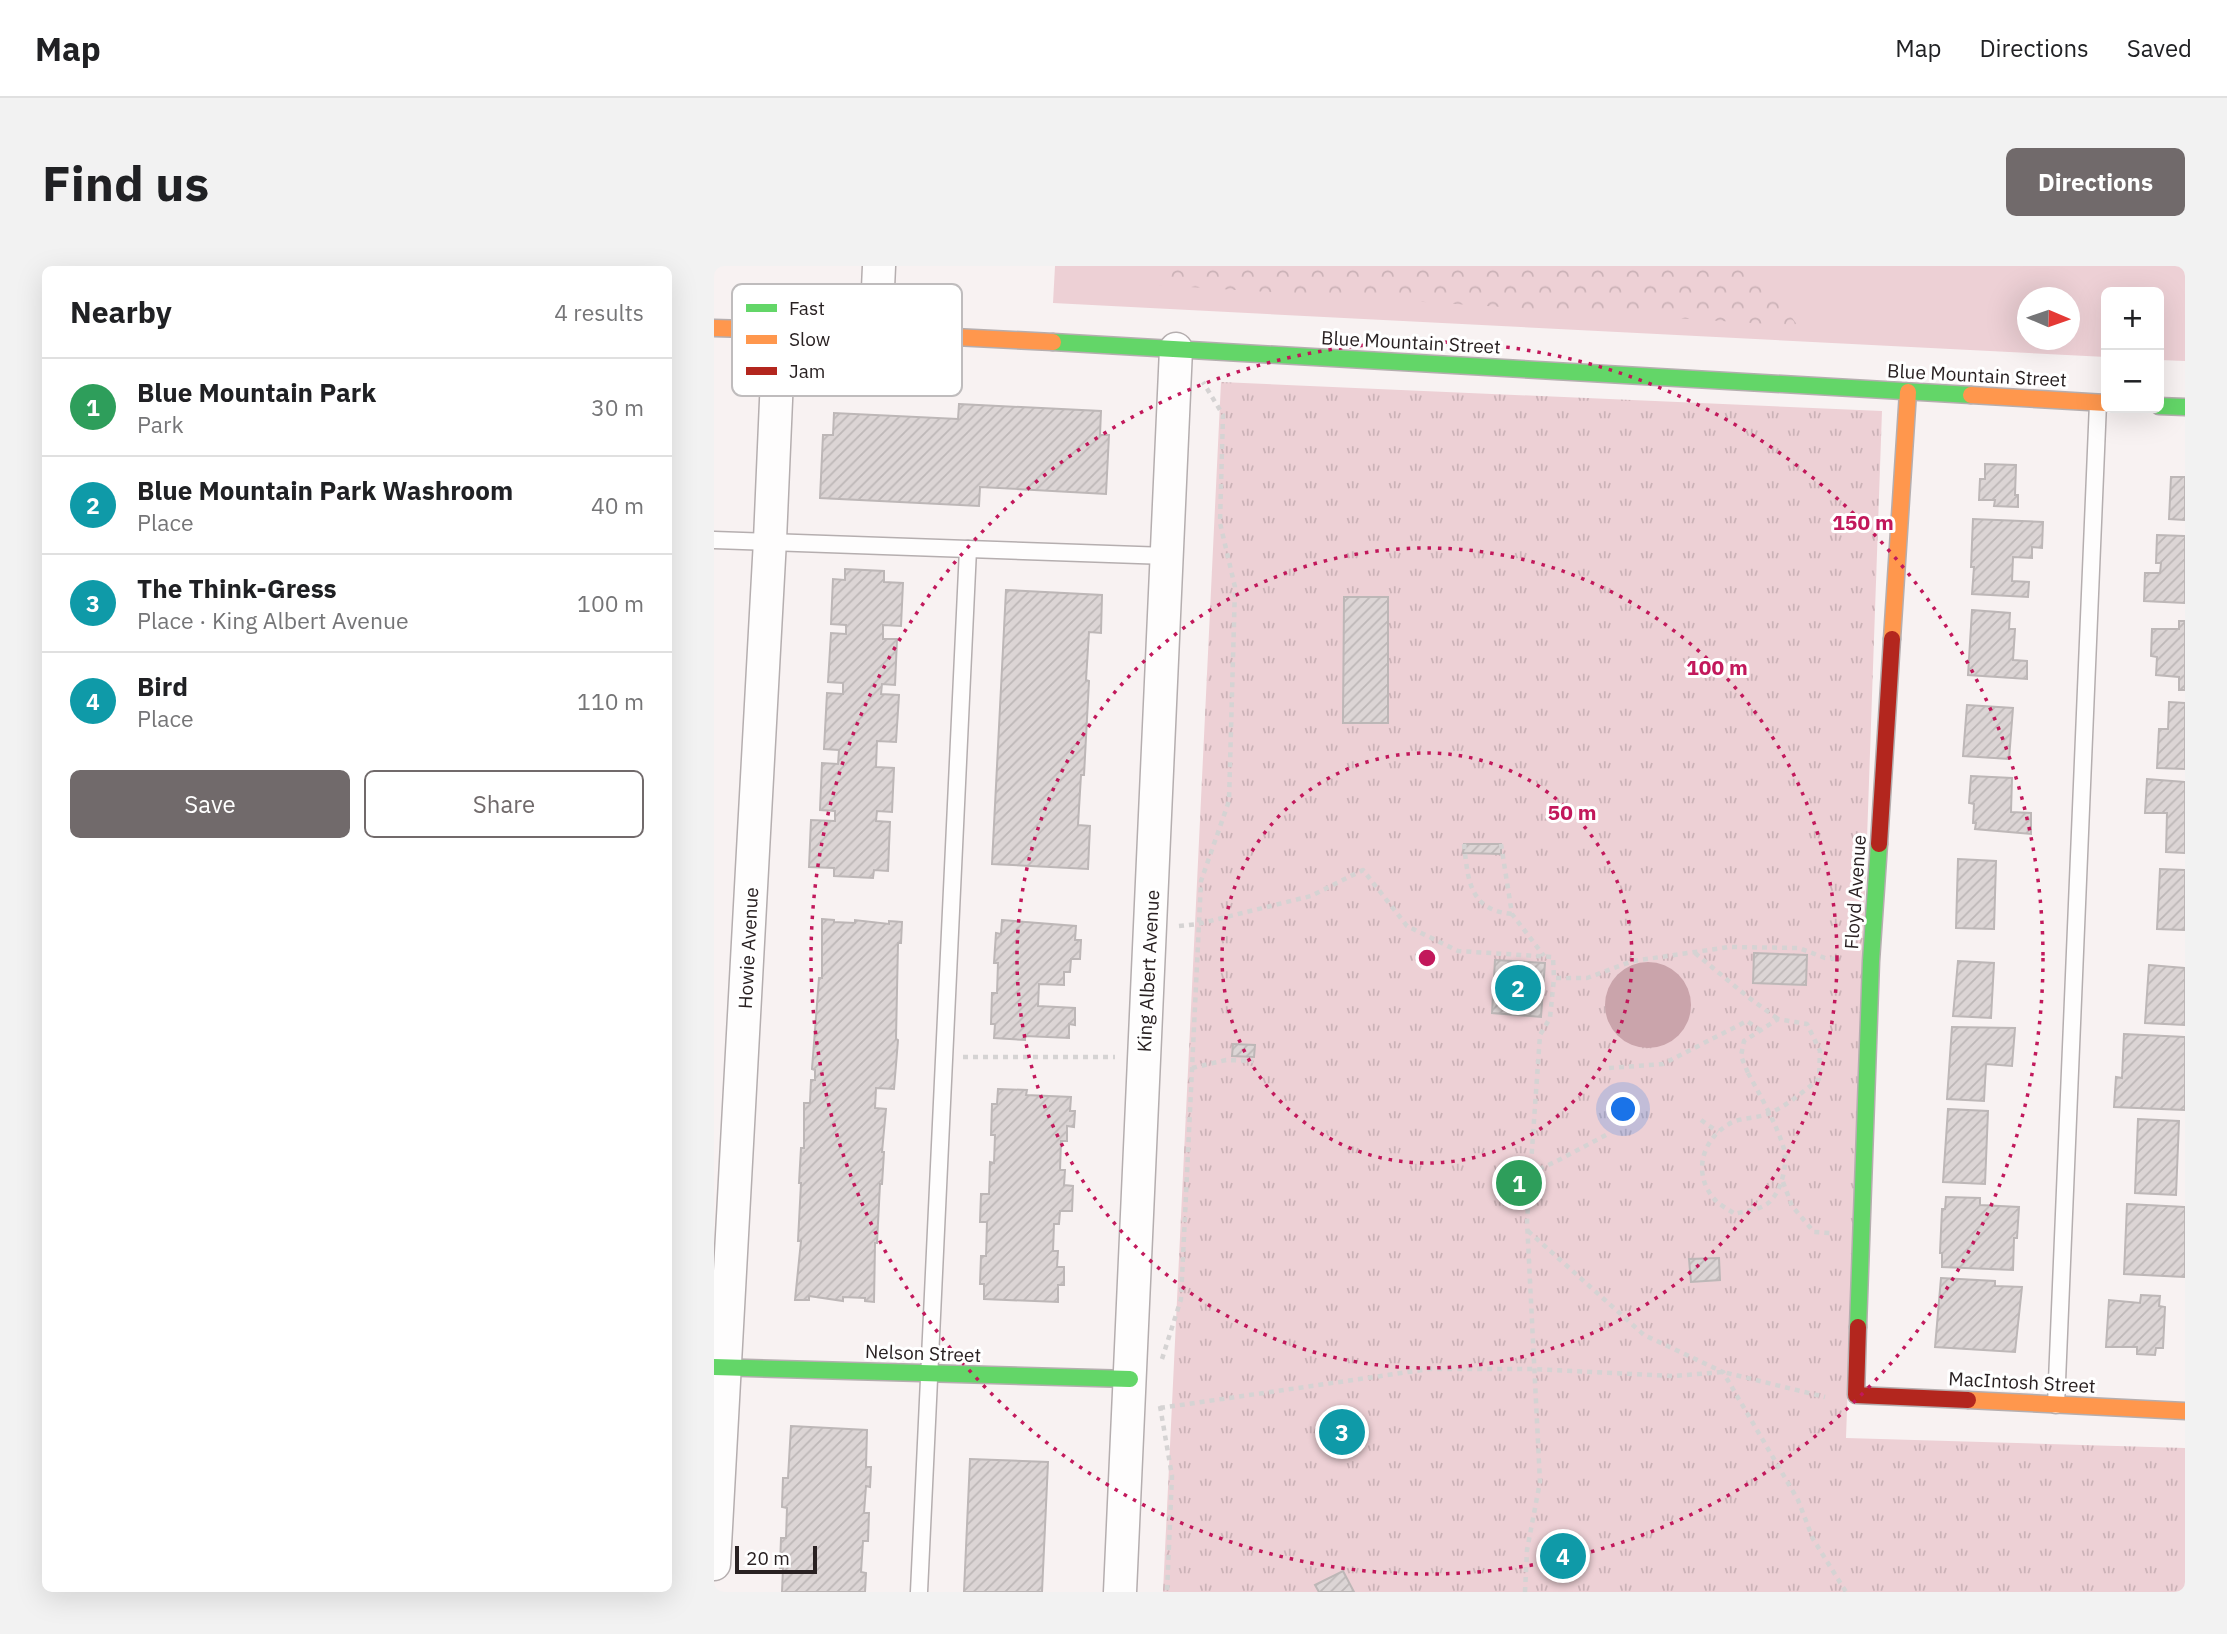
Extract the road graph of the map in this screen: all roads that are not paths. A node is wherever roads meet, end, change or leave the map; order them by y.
1 (879, 266) edge
2 (878, 284) edge
3 (714, 328) edge
4 (732, 329) edge
5 (962, 338) edge
6 (1176, 349) junction
7 (1908, 392) junction
8 (776, 396) edge
9 (2101, 403) edge
10 (2164, 406) edge
11 (2185, 407) edge
12 (2102, 413) edge
13 (714, 540) edge
14 (770, 540) junction
15 (968, 549) junction
16 (1167, 556) junction
17 (719, 1367) edge
18 (930, 1374) junction
19 (1130, 1379) junction
20 (1856, 1395) joint
21 (2056, 1405) junction
22 (2185, 1410) edge
23 (714, 1564) edge
24 (919, 1592) edge
25 (1120, 1592) edge

1 - 2 street
3 - 4 street, Blue Mountain Street
5 - 6 street, Blue Mountain Street
6 - 7 street, Blue Mountain Street
6 - 16 street, King Albert Avenue
7 - 9 street, Blue Mountain Street
7 - 20 street, Floyd Avenue
8 - 14 street, Howie Avenue
10 - 11 street
12 - 21 lane
13 - 14 lane
14 - 15 lane
14 - 17 street, Howie Avenue
15 - 16 lane
15 - 18 lane
16 - 19 street, King Albert Avenue
17 - 18 street, Nelson Street
17 - 23 street, Howie Avenue
18 - 19 street, Nelson Street
18 - 24 lane
19 - 25 street, King Albert Avenue
20 - 21 street, MacIntosh Street
21 - 22 street, MacIntosh Street

